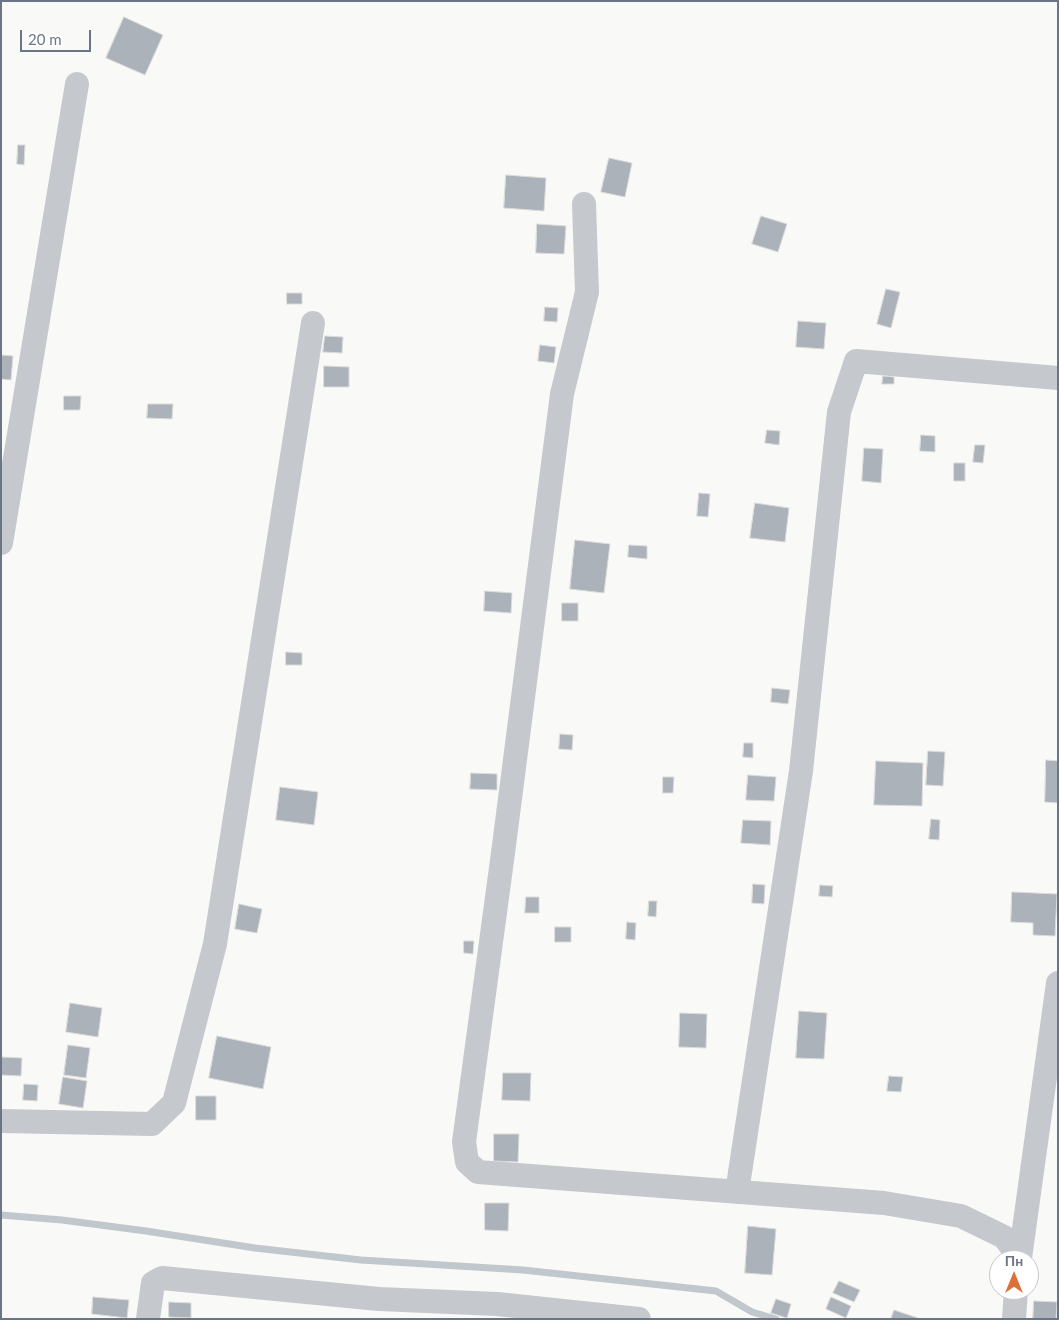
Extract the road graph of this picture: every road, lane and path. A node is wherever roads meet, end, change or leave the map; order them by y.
1 (77, 84) dead end
2 (584, 204) dead end
3 (313, 323) dead end
4 (1058, 378) edge
5 (1, 544) edge
6 (1058, 983) edge
7 (1, 1121) edge
8 (737, 1192) junction
9 (1013, 1250) edge
10 (1020, 1250) edge
11 (1015, 1300) edge
12 (148, 1319) edge
13 (640, 1319) edge
14 (1014, 1319) edge

1 - 5 street
2 - 8 street
3 - 7 street
4 - 8 street
6 - 10 street
8 - 9 street
11 - 14 street
12 - 13 street

